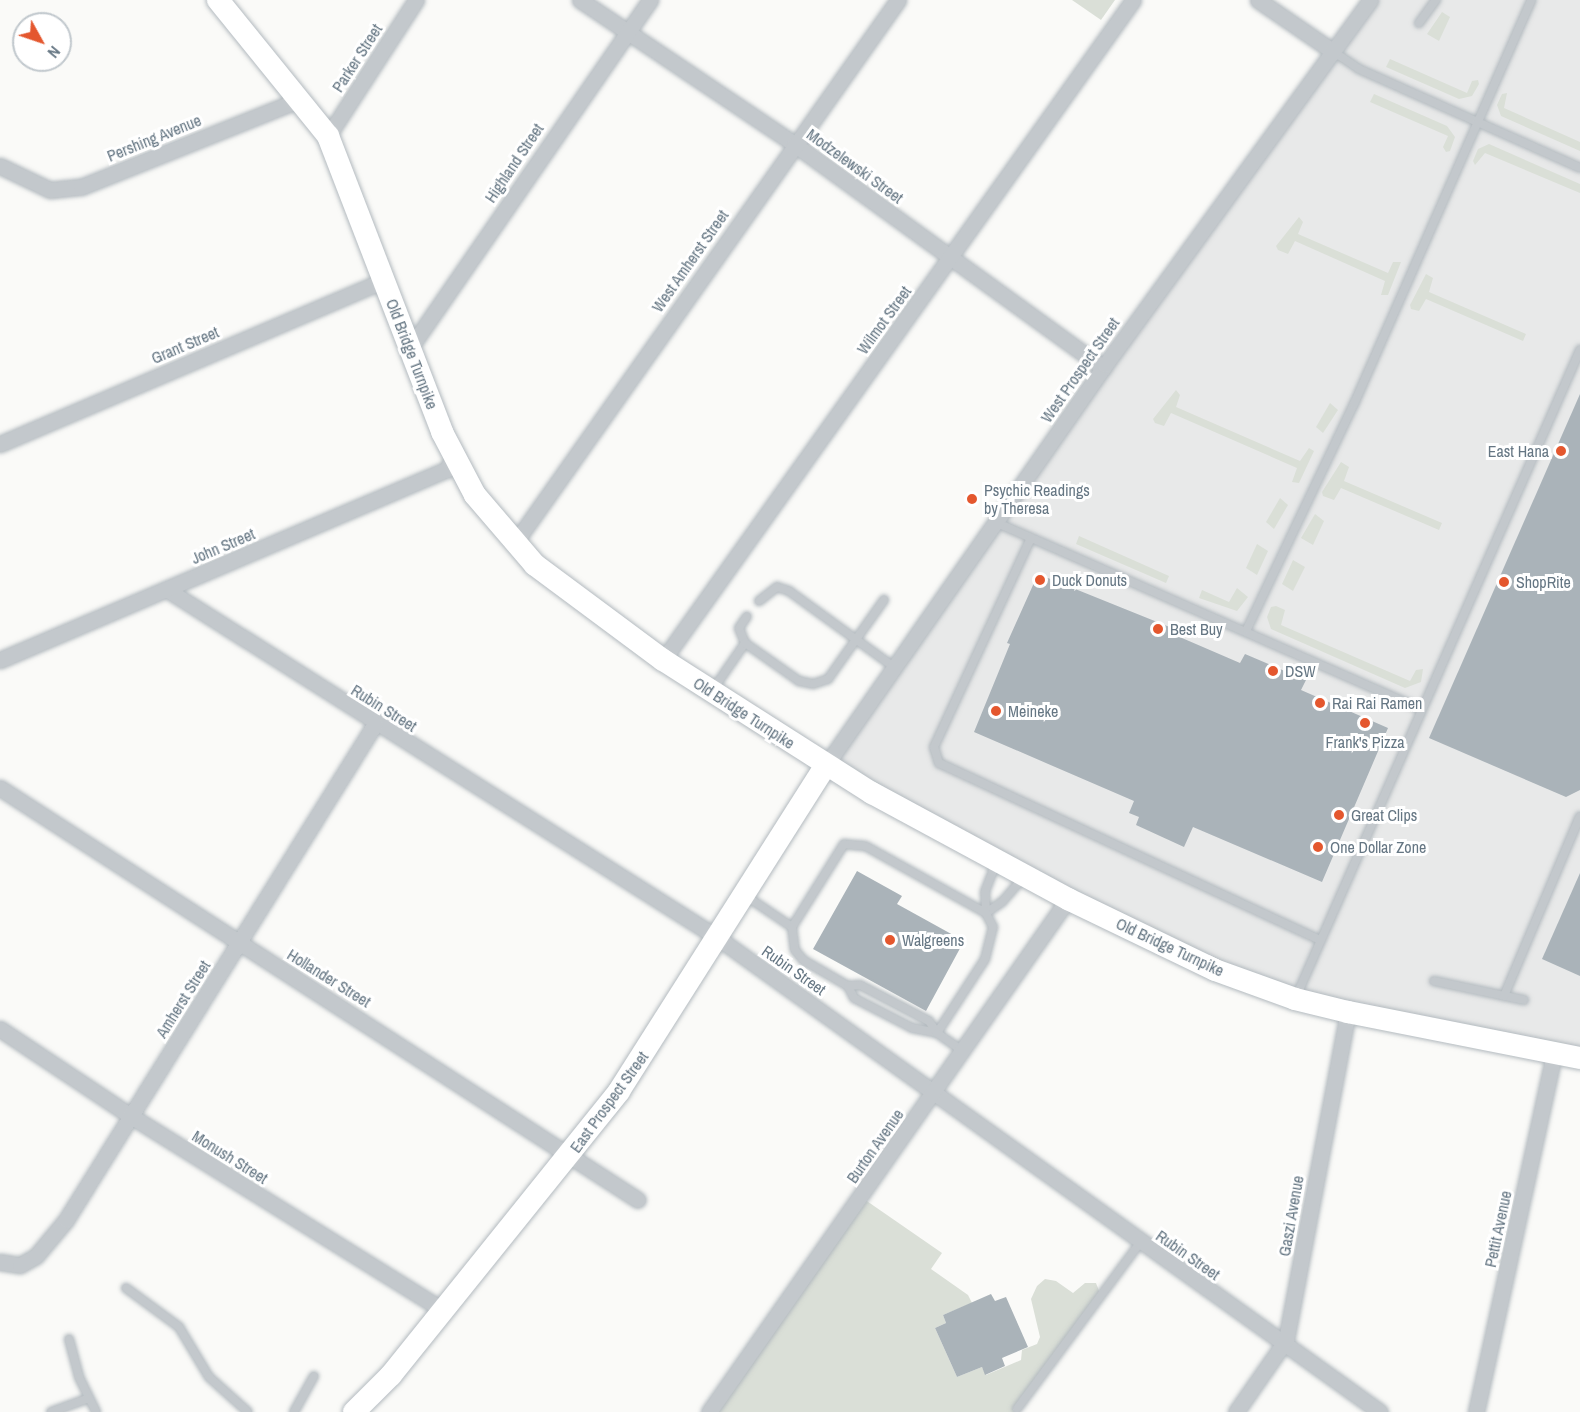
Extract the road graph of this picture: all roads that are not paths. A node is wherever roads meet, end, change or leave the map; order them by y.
1 (218, 0) edge
2 (416, 0) edge
3 (580, 0) edge
4 (650, 0) edge
5 (898, 0) edge
6 (1133, 0) edge
7 (1258, 0) edge
8 (1370, 0) edge
9 (1436, 0) edge
10 (1531, 0) edge
11 (1419, 22) dead end
12 (626, 32) junction
13 (1334, 52) junction
14 (301, 99) junction
15 (1476, 123) junction
16 (328, 136) junction
17 (794, 144) junction
18 (0, 166) edge
19 (1580, 168) edge
20 (951, 258) junction
21 (385, 280) junction
22 (410, 348) junction
23 (1580, 350) edge
24 (1104, 368) junction
25 (0, 444) edge
26 (454, 457) junction
27 (995, 522) junction
28 (1031, 538) junction
29 (514, 544) junction
30 (166, 589) junction
31 (884, 600) dead end
32 (759, 601) dead end
33 (747, 616) dead end
34 (1247, 629) junction
35 (856, 639) junction
36 (745, 643) junction
37 (0, 660) edge
38 (663, 660) junction
39 (894, 667) junction
40 (711, 692) junction
41 (1422, 709) junction
42 (375, 724) junction
43 (826, 765) junction
44 (0, 788) edge
45 (1580, 816) edge
46 (997, 861) junction
47 (1024, 876) junction
48 (744, 896) junction
49 (1068, 899) junction
50 (986, 913) junction
51 (792, 927) junction
52 (718, 938) junction
53 (1321, 940) junction
54 (239, 942) junction
55 (1434, 981) dead end
56 (848, 986) junction
57 (1504, 996) junction
58 (1295, 999) junction
59 (1524, 1000) dead end
60 (1348, 1012) junction
61 (0, 1029) edge
62 (937, 1033) junction
63 (963, 1051) junction
64 (1554, 1054) junction
65 (1580, 1058) edge
66 (935, 1092) junction
67 (131, 1116) junction
68 (571, 1154) junction
69 (638, 1200) dead end
70 (1140, 1243) junction
71 (0, 1262) edge
72 (126, 1288) dead end
73 (444, 1311) junction
74 (69, 1340) dead end
75 (1283, 1345) junction
76 (314, 1376) dead end
77 (89, 1398) junction
78 (1017, 1409) dead end
79 (51, 1412) edge
80 (96, 1412) edge
81 (248, 1412) edge
82 (294, 1412) edge
83 (354, 1412) edge
84 (709, 1412) edge
85 (1236, 1412) edge
86 (1380, 1412) edge
87 (1476, 1412) edge

1 - 14 street, Old Bridge Turnpike
2 - 16 street, Parker Street
3 - 12 street, Modzelewski Street
4 - 12 street, Highland Street
5 - 17 street, West Amherst Street
6 - 20 street, Wilmot Street
7 - 13 street
8 - 13 street, West Prospect Street
9 - 11 lane
10 - 15 lane
12 - 17 street, Modzelewski Street
12 - 22 street, Highland Street
13 - 15 lane
13 - 24 street, West Prospect Street
14 - 16 street, Old Bridge Turnpike
14 - 18 street, Pershing Avenue
15 - 19 lane
15 - 34 lane
16 - 21 street, Old Bridge Turnpike
17 - 20 street, Modzelewski Street
17 - 29 street, West Amherst Street
20 - 24 street, Modzelewski Street
20 - 38 street, Wilmot Street
21 - 22 street, Old Bridge Turnpike
21 - 25 street, Grant Street
22 - 26 street, Old Bridge Turnpike
23 - 41 lane
24 - 27 street, West Prospect Street
26 - 29 street, Old Bridge Turnpike
26 - 30 street, John Street
27 - 28 lane
27 - 39 street, West Prospect Street
28 - 34 lane
28 - 53 lane
29 - 38 street, Old Bridge Turnpike
30 - 37 street, John Street
30 - 42 street, Rubin Street
31 - 35 lane
32 - 35 lane
33 - 36 lane
34 - 41 lane
35 - 36 lane
35 - 39 lane
36 - 40 lane
38 - 40 street, Old Bridge Turnpike
39 - 43 street, West Prospect Street
40 - 43 street, Old Bridge Turnpike
41 - 53 lane
42 - 52 street, Rubin Street
42 - 54 street, Amherst Street
43 - 46 street, Old Bridge Turnpike
43 - 48 street, East Prospect Street
44 - 54 street, Hollander Street
45 - 57 lane
46 - 47 street, Old Bridge Turnpike
46 - 50 lane
47 - 49 street, Old Bridge Turnpike
47 - 50 lane
48 - 51 lane
48 - 52 street, East Prospect Street
49 - 58 street, Old Bridge Turnpike
49 - 63 street, Burton Avenue
50 - 51 lane
50 - 62 lane
51 - 56 lane
52 - 66 street, Rubin Street
52 - 68 street, East Prospect Street
53 - 58 lane
54 - 67 street, Amherst Street
54 - 68 street, Hollander Street
55 - 57 lane
56 - 62 lane
56 - 62 lane
57 - 59 lane
58 - 60 street, Old Bridge Turnpike
60 - 64 street, Old Bridge Turnpike
60 - 75 street, Gaszi Avenue
61 - 67 street, Monush Street
62 - 63 lane
63 - 66 street, Burton Avenue
64 - 65 street, Old Bridge Turnpike
64 - 87 street, Pettit Avenue
66 - 70 street, Rubin Street
66 - 84 street, Burton Avenue
67 - 71 street, Amherst Street
67 - 73 street, Monush Street
68 - 69 street, Hollander Street
68 - 73 street, East Prospect Street
70 - 75 street, Rubin Street
70 - 78 lane
72 - 81 lane
73 - 83 street, East Prospect Street
74 - 77 lane
75 - 85 street, Gaszi Avenue
75 - 86 street, Rubin Street
76 - 82 lane
77 - 79 lane
77 - 80 lane

